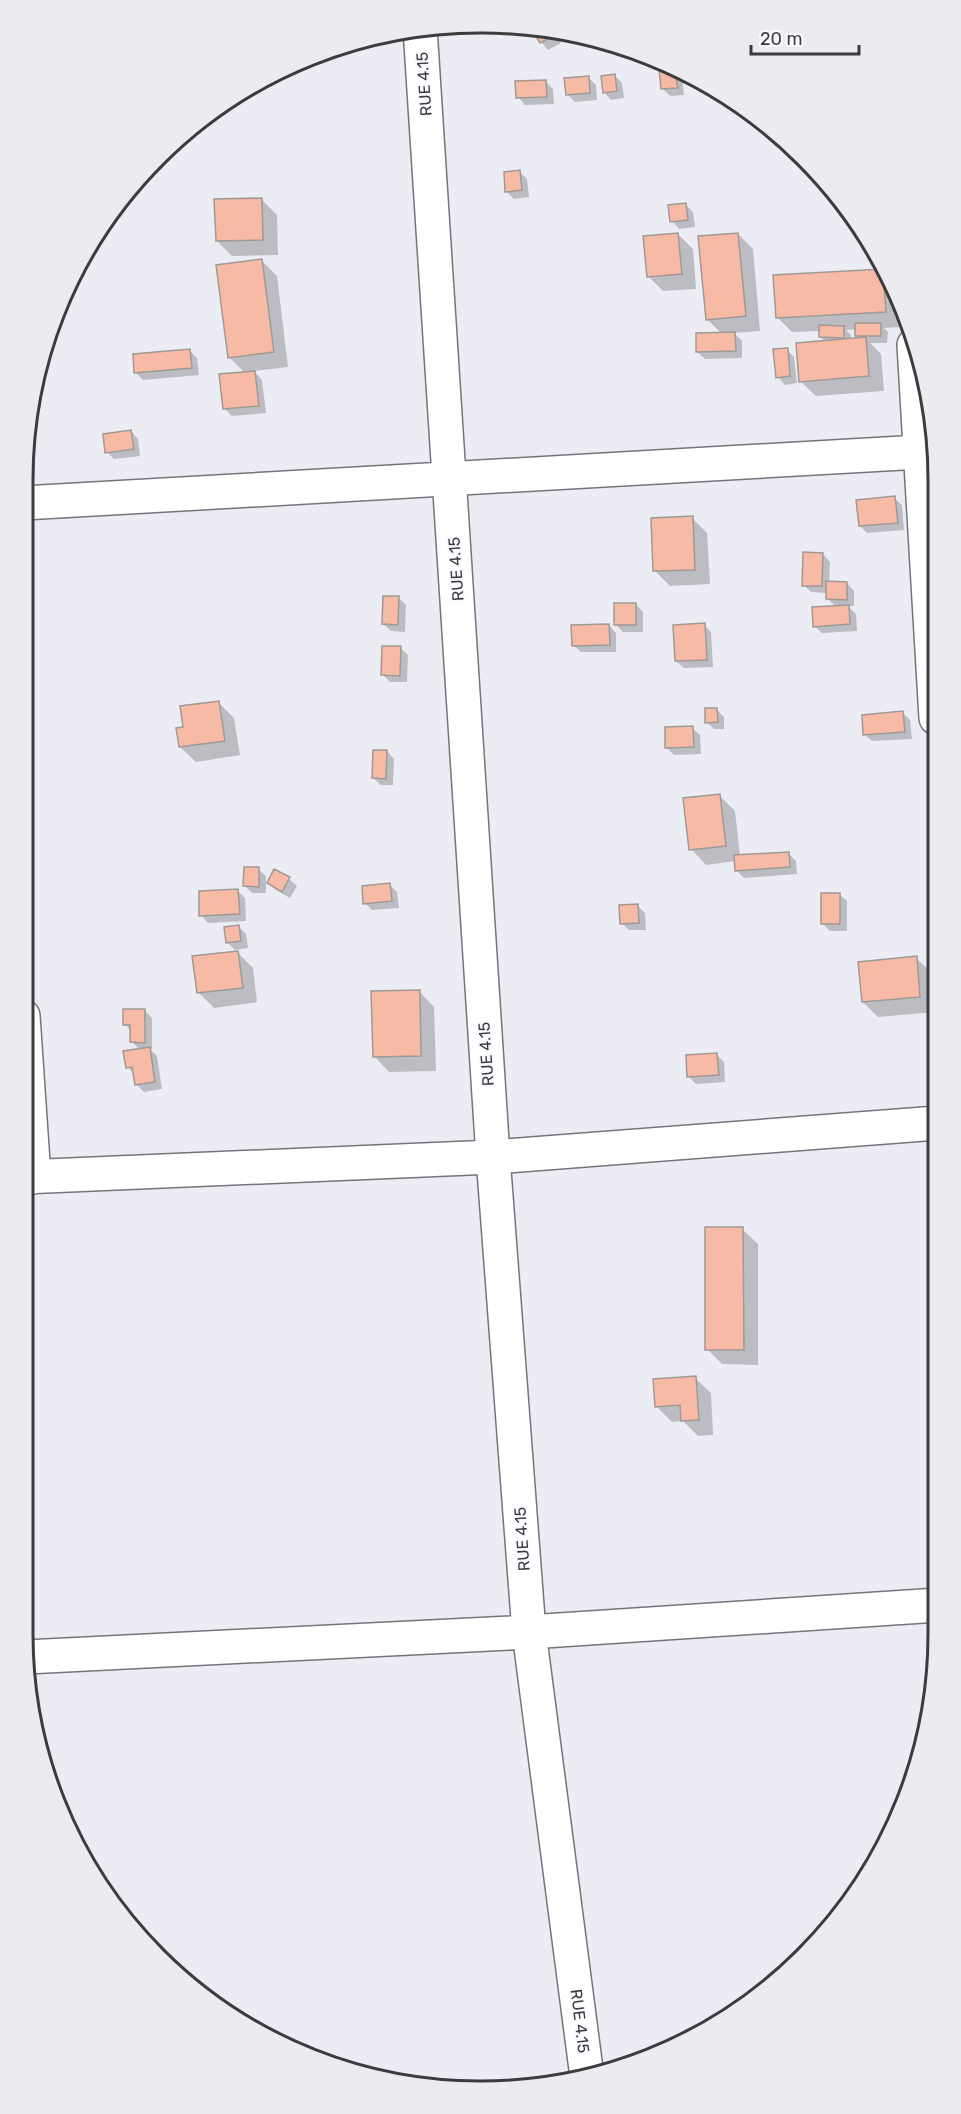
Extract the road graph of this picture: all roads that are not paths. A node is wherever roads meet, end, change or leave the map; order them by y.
1 (421, 37) edge
2 (916, 378) edge
3 (920, 452) junction
4 (450, 479) junction
5 (33, 502) edge
6 (928, 571) edge
7 (928, 1124) edge
8 (493, 1157) junction
9 (33, 1177) edge
10 (928, 1606) edge
11 (529, 1632) junction
12 (34, 1657) edge
13 (586, 2068) edge

1 - 4 street, RUE 4.15
2 - 3 street
3 - 4 street
3 - 6 street
4 - 5 street
4 - 8 street, RUE 4.15
7 - 8 street
8 - 9 street
8 - 11 street, RUE 4.15
10 - 11 street
11 - 12 street
11 - 13 street, RUE 4.15

